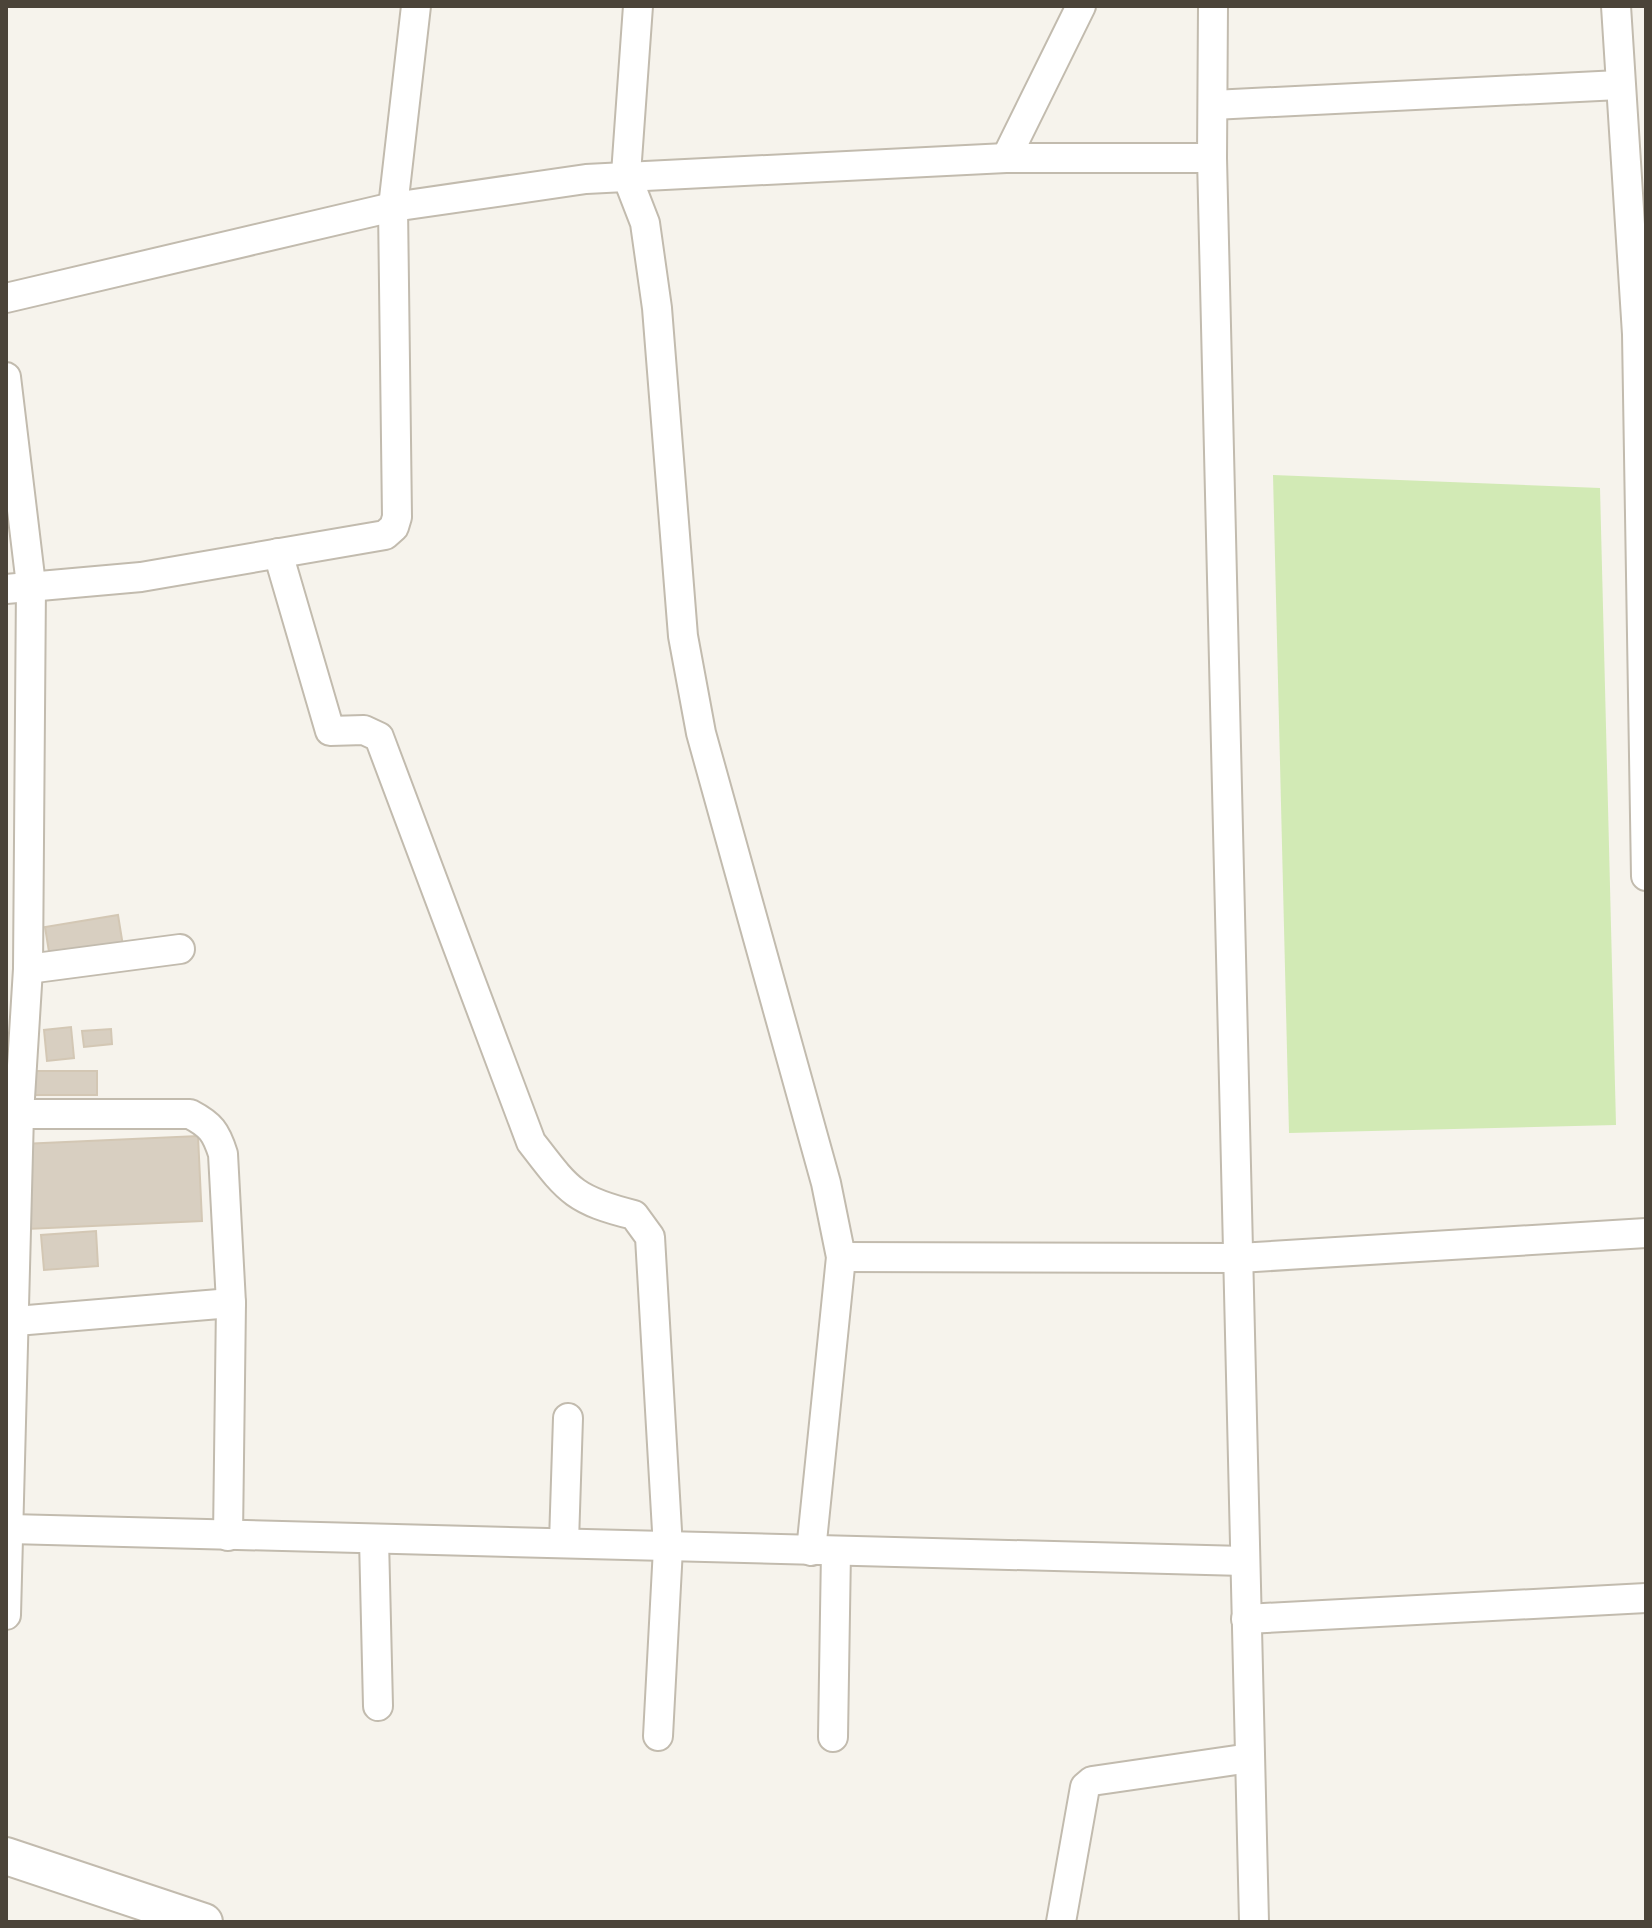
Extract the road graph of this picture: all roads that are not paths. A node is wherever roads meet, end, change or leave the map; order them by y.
1 (416, 6) edge
2 (638, 6) edge
3 (1081, 6) edge
4 (1213, 6) edge
5 (1616, 6) edge
6 (1619, 85) junction
7 (1213, 105) junction
8 (1006, 158) junction
9 (1212, 158) junction
10 (626, 174) junction
11 (393, 207) junction
12 (6, 298) edge
13 (1642, 333) edge
14 (6, 377) edge
15 (9, 410) edge
16 (278, 553) junction
17 (18, 587) edge
18 (1643, 695) edge
19 (1645, 832) edge
20 (1646, 876) edge
21 (180, 949) dead end
22 (28, 969) junction
23 (19, 1114) junction
24 (1646, 1233) edge
25 (841, 1257) junction
26 (1239, 1258) junction
27 (231, 1303) junction
28 (16, 1321) junction
29 (568, 1418) dead end
30 (10, 1529) junction
31 (228, 1536) junction
32 (374, 1539) junction
33 (564, 1542) junction
34 (668, 1548) junction
35 (824, 1551) junction
36 (1244, 1561) junction
37 (1646, 1598) edge
38 (6, 1615) edge
39 (1246, 1619) junction
40 (378, 1706) dead end
41 (658, 1736) dead end
42 (833, 1737) dead end
43 (1250, 1758) junction
44 (6, 1856) edge
45 (204, 1922) edge
46 (1061, 1922) edge
47 (1254, 1922) edge

1 - 11 street
2 - 10 street
3 - 8 street
4 - 7 street
5 - 6 street
6 - 7 street
6 - 13 street
7 - 9 street
8 - 9 street
8 - 10 street
9 - 26 street
10 - 11 street
10 - 25 street
11 - 12 street
11 - 16 street
13 - 18 street
14 - 15 street
15 - 17 street
16 - 17 street
16 - 34 street
17 - 22 street
18 - 19 street
19 - 20 street
21 - 22 street
22 - 23 street
23 - 27 street
23 - 28 street
24 - 26 street
25 - 26 street
25 - 35 street
26 - 36 street
27 - 28 street
27 - 31 street
28 - 30 street
29 - 33 street
30 - 31 street
30 - 38 street
31 - 32 street
32 - 33 street
32 - 40 street
33 - 34 street
34 - 35 street
34 - 41 street
35 - 36 street
35 - 42 street
36 - 39 street
37 - 39 street
39 - 43 street
43 - 46 street
43 - 47 street
44 - 45 street

